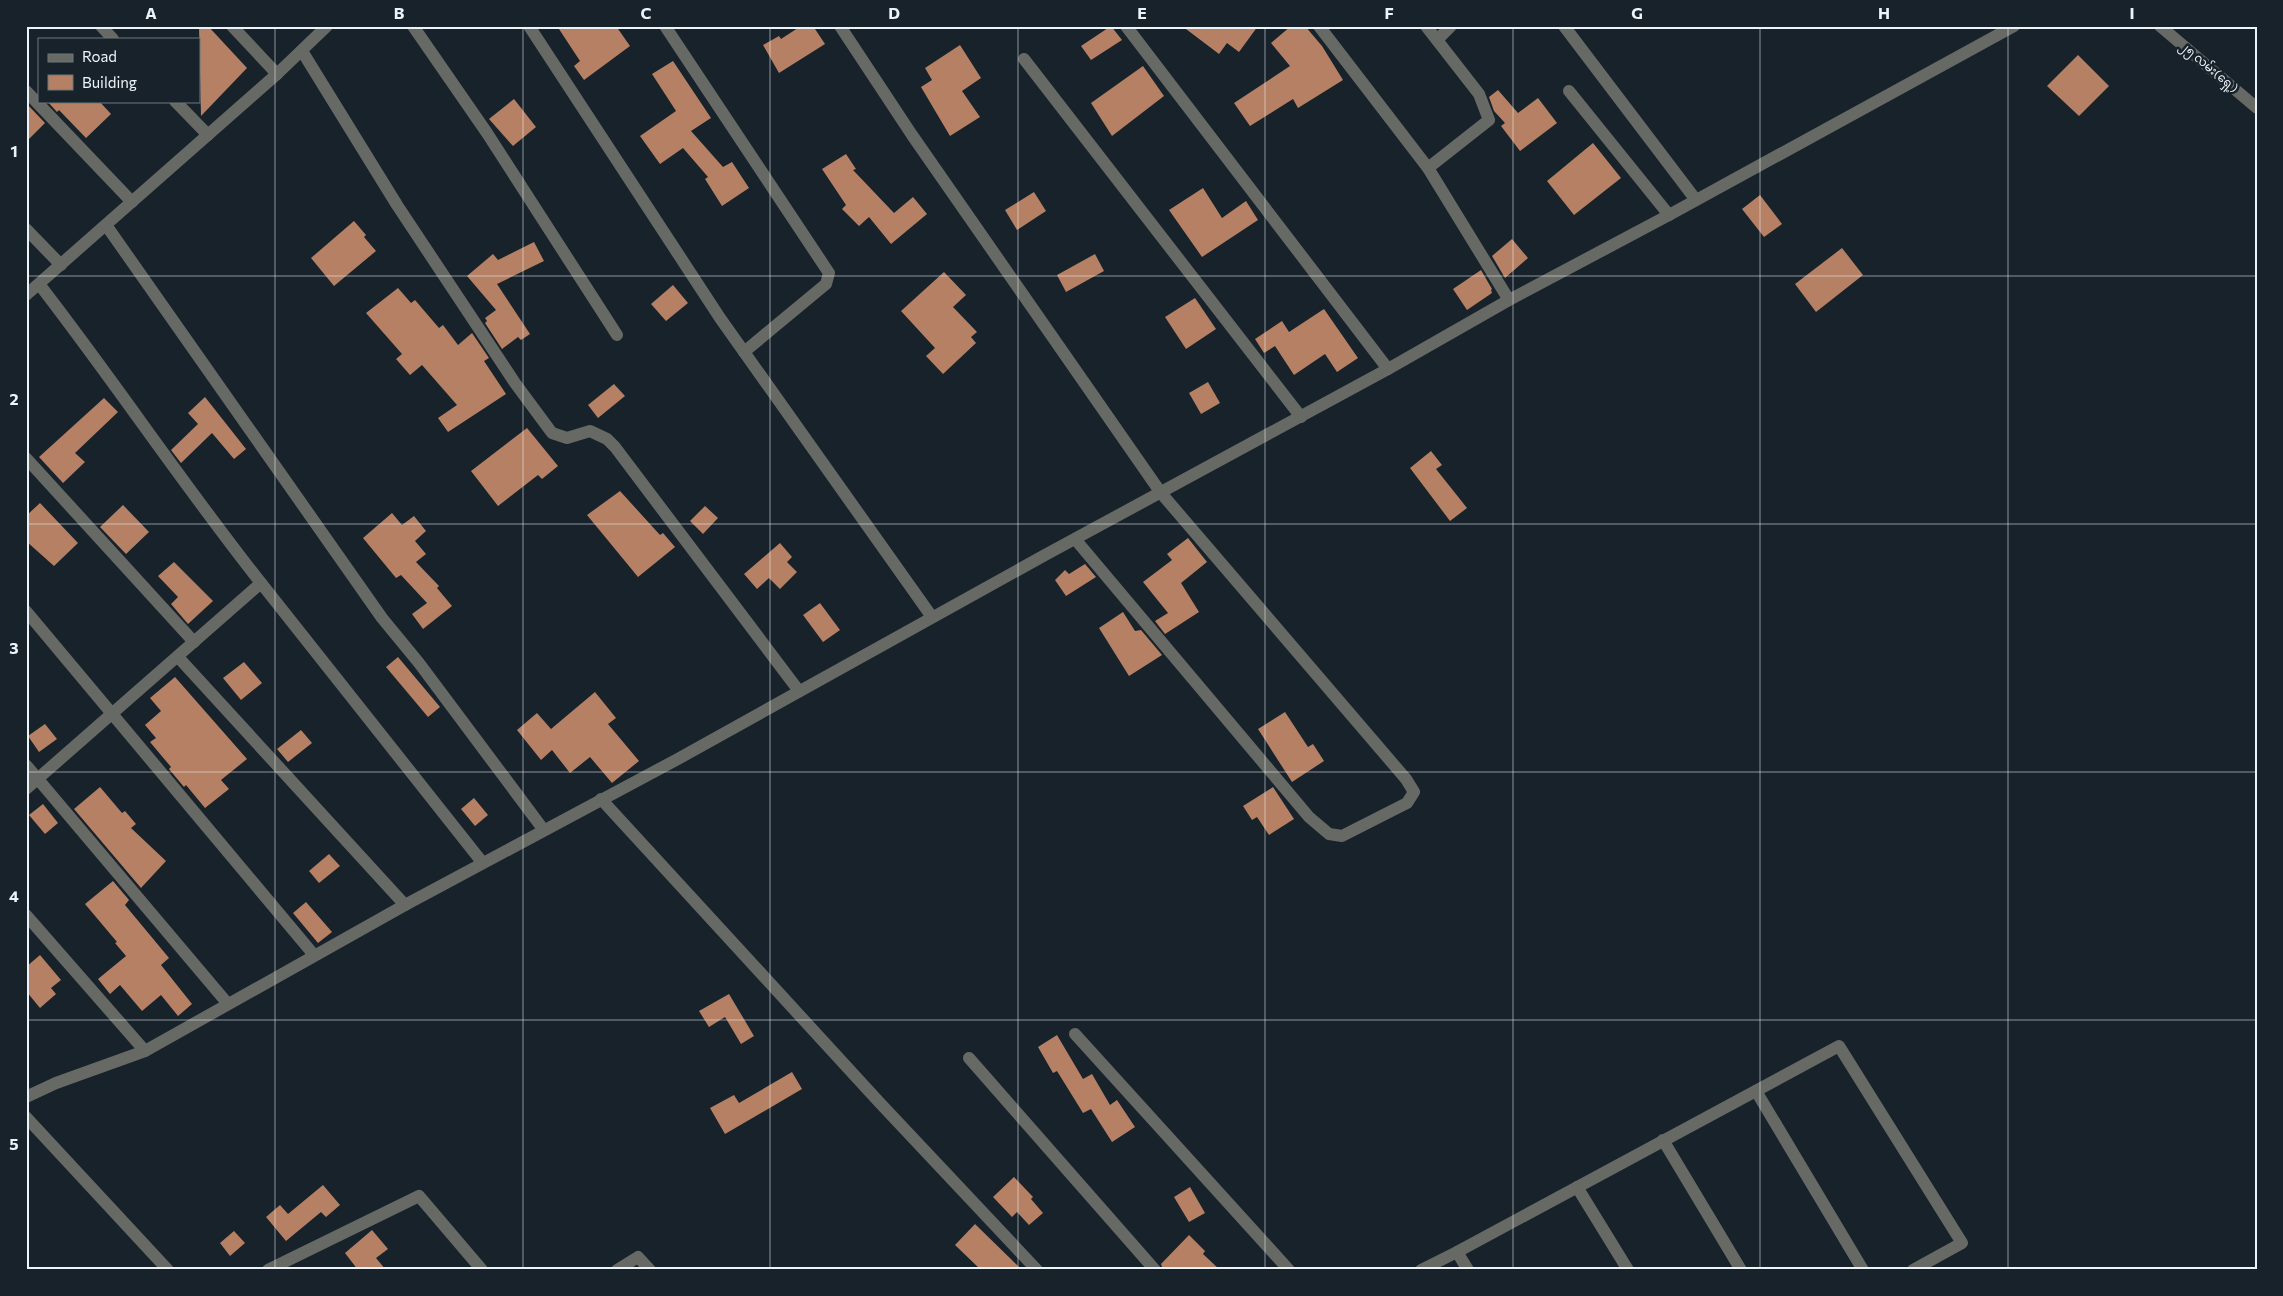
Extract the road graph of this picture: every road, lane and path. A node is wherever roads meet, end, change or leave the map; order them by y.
1 (101, 26) edge
2 (232, 26) edge
3 (327, 26) edge
4 (414, 26) edge
5 (529, 26) edge
6 (665, 26) edge
7 (840, 26) edge
8 (1126, 26) edge
9 (1319, 26) edge
10 (1426, 26) edge
11 (1451, 26) edge
12 (1564, 26) edge
13 (2014, 26) edge
14 (2160, 26) edge
15 (112, 38) edge
16 (1437, 40) junction
17 (302, 51) junction
18 (1024, 59) dead end
19 (277, 74) junction
20 (1569, 91) dead end
21 (26, 92) edge
22 (176, 102) edge
23 (2257, 108) edge
24 (208, 135) junction
25 (1428, 168) junction
26 (1696, 200) junction
27 (132, 202) junction
28 (1670, 215) junction
29 (106, 225) junction
30 (26, 229) edge
31 (61, 265) junction
32 (39, 284) junction
33 (26, 295) edge
34 (1509, 300) junction
35 (617, 335) dead end
36 (744, 352) junction
37 (1388, 369) junction
38 (1301, 417) junction
39 (26, 458) edge
40 (1161, 493) junction
41 (1075, 539) junction
42 (262, 583) junction
43 (26, 611) edge
44 (932, 617) junction
45 (194, 642) junction
46 (178, 656) junction
47 (799, 691) junction
48 (112, 714) junction
49 (26, 765) edge
50 (38, 779) junction
51 (26, 789) edge
52 (601, 799) junction
53 (543, 829) junction
54 (482, 862) junction
55 (405, 904) junction
56 (26, 915) edge
57 (314, 955) junction
58 (228, 1004) junction
59 (1075, 1034) dead end
60 (145, 1051) junction
61 (969, 1058) dead end
62 (1756, 1091) junction
63 (26, 1096) edge
64 (26, 1117) edge
65 (1663, 1140) junction
66 (1577, 1187) junction
67 (1457, 1252) junction
68 (480, 1269) edge
69 (168, 1270) edge
70 (268, 1270) edge
71 (617, 1270) edge
72 (650, 1270) edge
73 (1037, 1270) edge
74 (1156, 1270) edge
75 (1289, 1270) edge
76 (1421, 1270) edge
77 (1468, 1270) edge
78 (1628, 1270) edge
79 (1741, 1270) edge
80 (1863, 1270) edge
81 (1913, 1270) edge

1 - 15 street
2 - 19 street
3 - 17 street
4 - 35 street
5 - 36 street
6 - 36 street
7 - 40 street
8 - 37 street
9 - 25 street
10 - 16 street
11 - 16 street
12 - 26 street
13 - 26 street
14 - 23 street, ၂၅ လမ်း(ရှေ့)
16 - 25 street
17 - 19 street
17 - 47 street
18 - 38 street
19 - 24 street
20 - 28 street
21 - 27 street
22 - 24 street
24 - 27 street
25 - 34 street
26 - 28 street
27 - 29 street
28 - 34 street
29 - 31 street
29 - 53 street
30 - 31 street
31 - 32 street
32 - 33 street
32 - 42 street
34 - 37 street
36 - 44 street
37 - 38 street
38 - 40 street
39 - 45 street
40 - 41 street
40 - 41 street
41 - 44 street
42 - 45 street
42 - 54 street
43 - 48 street
44 - 47 street
45 - 46 street
46 - 48 street
46 - 55 street
47 - 52 street
48 - 50 street
48 - 57 street
49 - 50 street
50 - 51 street
50 - 58 street
52 - 53 street
52 - 73 street
53 - 54 street
54 - 55 street
55 - 57 street
56 - 60 street
57 - 58 street
58 - 60 street
59 - 75 street
60 - 63 street
61 - 74 street
62 - 65 street
62 - 80 street
62 - 81 street
64 - 69 street
65 - 66 street
65 - 79 street
66 - 67 street
66 - 78 street
67 - 76 street
67 - 77 street
68 - 70 street
71 - 72 street

